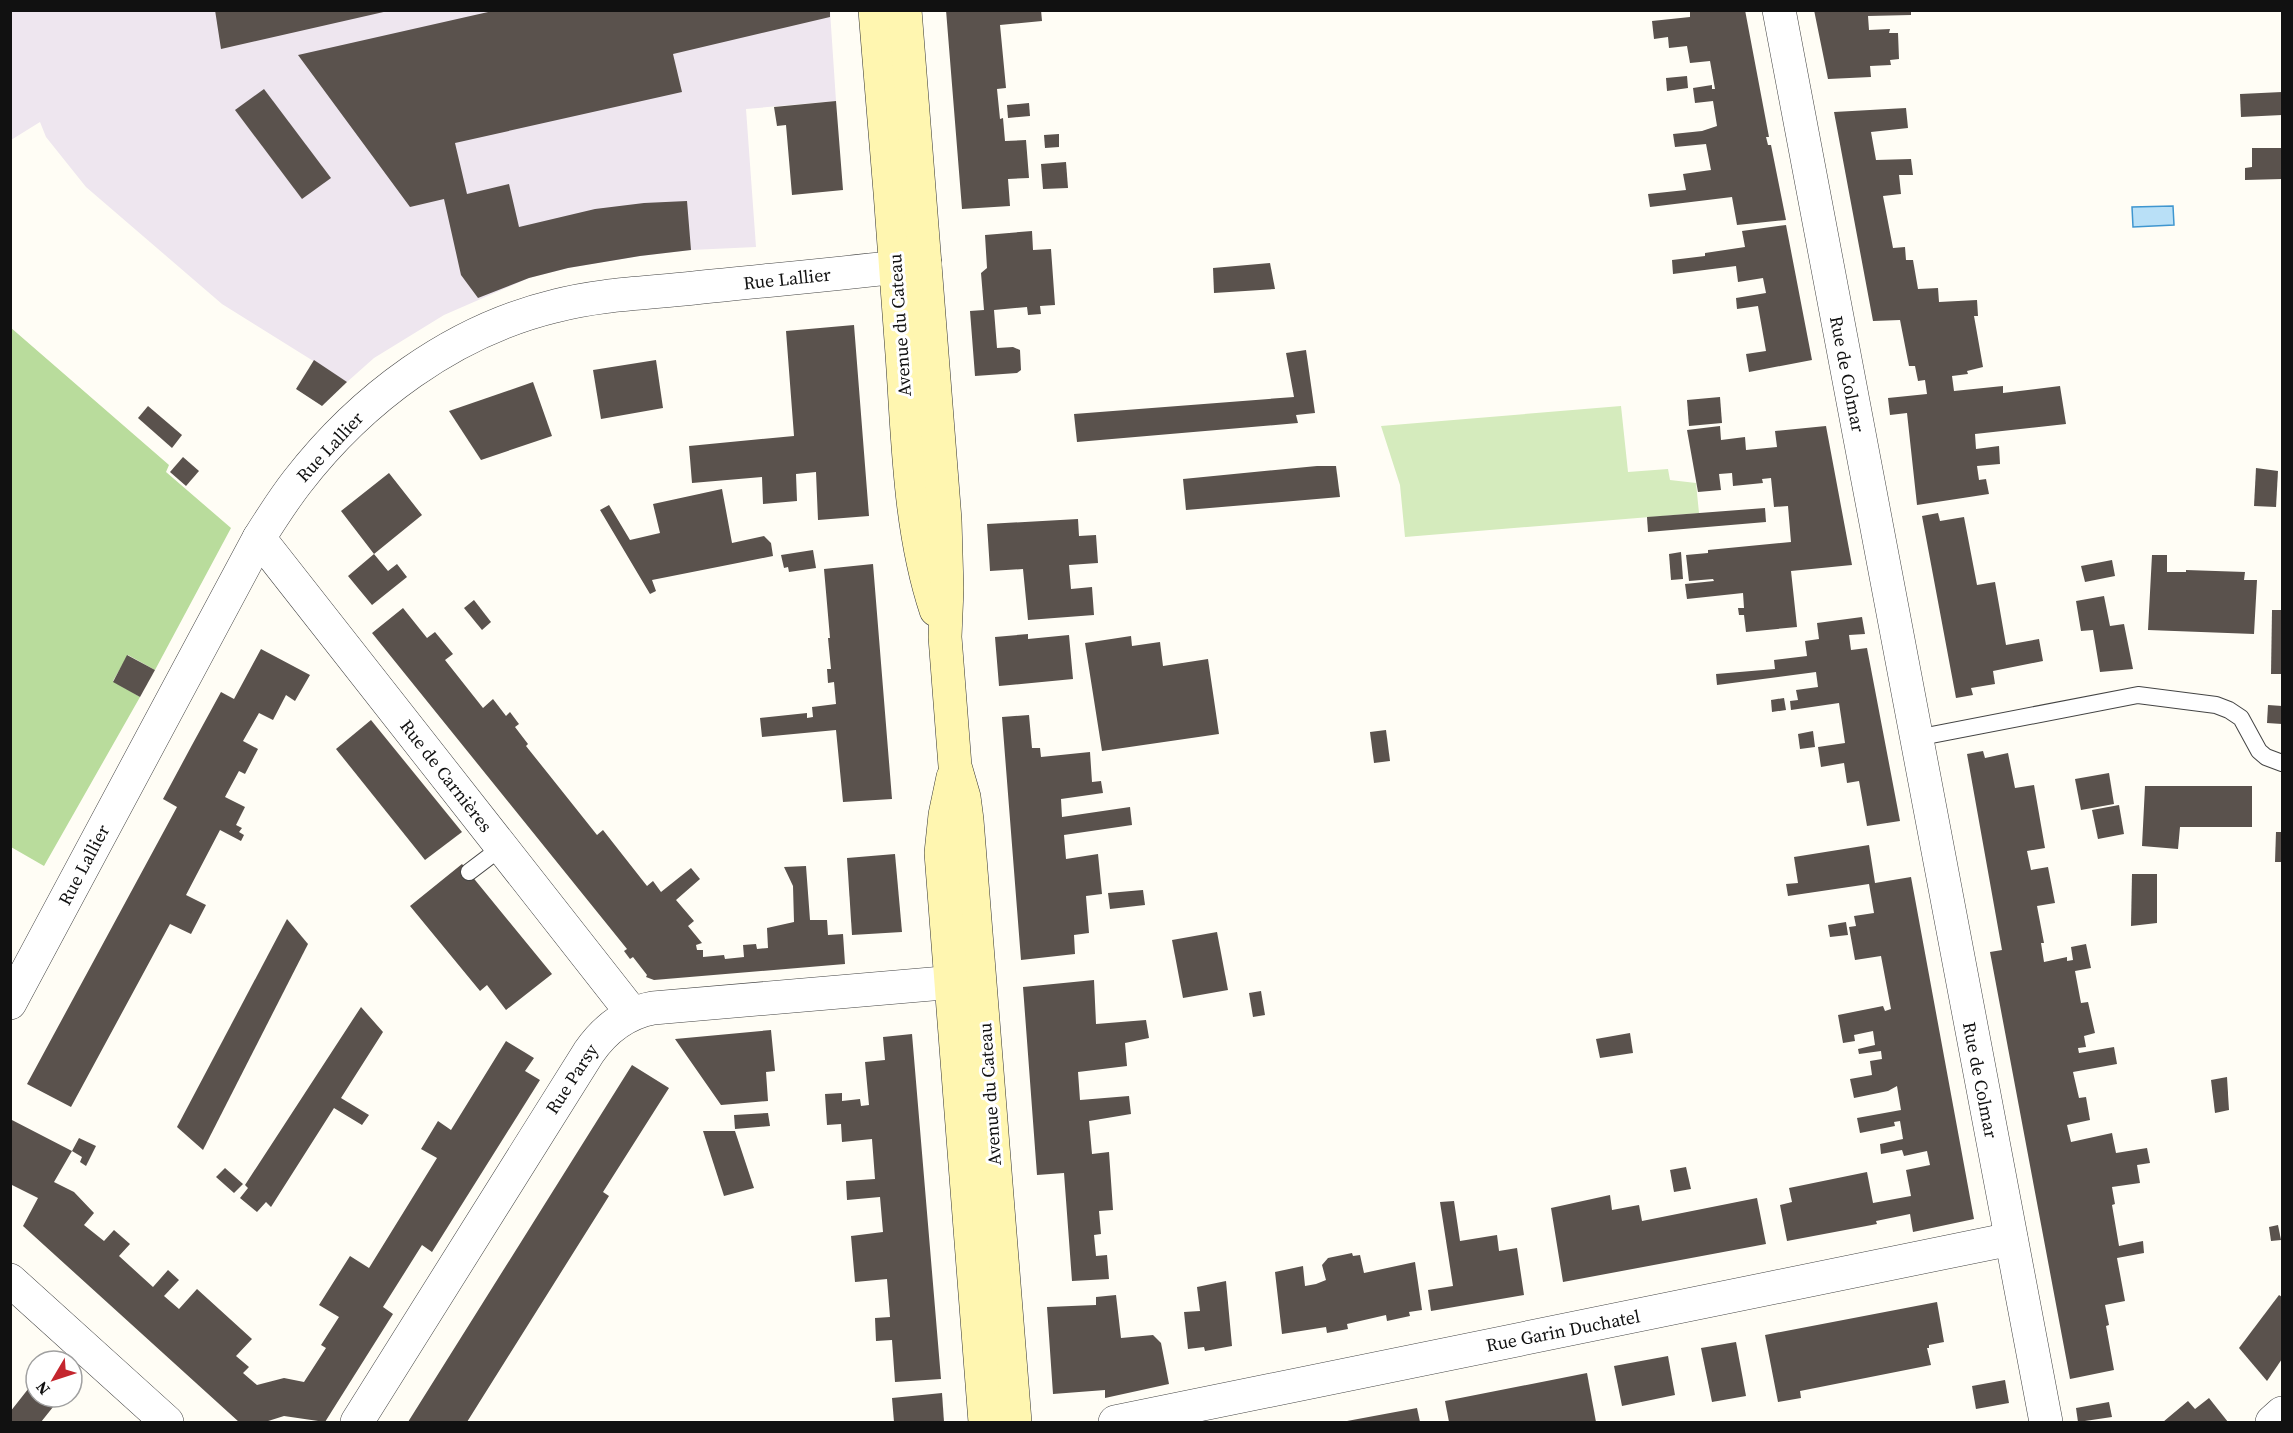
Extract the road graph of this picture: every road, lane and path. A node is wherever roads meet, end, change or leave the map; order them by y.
1 (875, 10) edge
2 (905, 10) edge
3 (1779, 10) edge
4 (910, 266) junction
5 (259, 538) junction
6 (1916, 738) junction
7 (2283, 763) edge
8 (502, 847) junction
9 (469, 872) dead end
10 (966, 982) junction
11 (10, 1003) edge
12 (632, 1013) junction
13 (2010, 1239) junction
14 (10, 1280) edge
15 (2283, 1413) edge
16 (167, 1422) edge
17 (357, 1422) edge
18 (985, 1422) edge
19 (1015, 1422) edge
20 (1115, 1422) edge
21 (2046, 1422) edge
22 (2272, 1422) edge

1 - 4 main road, Avenue du Cateau
2 - 4 main road, Avenue du Cateau
3 - 6 street, Rue de Colmar
4 - 5 street, Rue Lallier
4 - 10 main road, Avenue du Cateau
5 - 8 street, Rue de Carnières
5 - 11 street, Rue Lallier
6 - 7 lane
6 - 13 street, Rue de Colmar
8 - 9 lane
8 - 12 street, Rue de Carnières
10 - 12 street, Rue Parsy
10 - 18 main road, Avenue du Cateau
10 - 19 main road, Avenue du Cateau
12 - 17 street, Rue Parsy
13 - 20 street, Rue Garin Duchatel
13 - 21 street, Rue de Colmar
14 - 16 street
15 - 22 street

